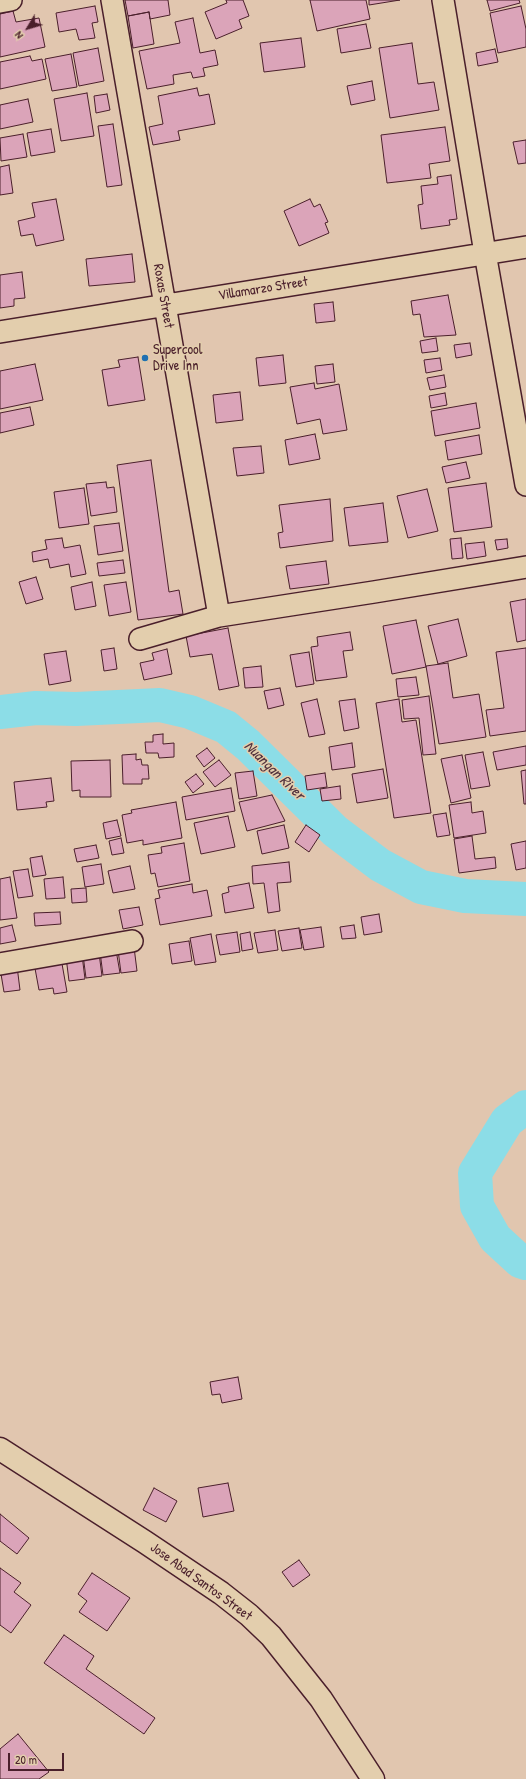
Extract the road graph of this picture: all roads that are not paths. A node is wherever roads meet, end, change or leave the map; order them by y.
1 (11, 0) edge
2 (112, 0) edge
3 (443, 0) edge
4 (0, 2) edge
5 (526, 246) edge
6 (484, 253) junction
7 (164, 305) junction
8 (0, 332) edge
9 (526, 485) edge
10 (526, 567) edge
11 (219, 616) junction
12 (140, 639) dead end
13 (132, 941) dead end
14 (0, 964) edge
15 (0, 1449) edge
16 (373, 1779) edge

1 - 4 street
2 - 7 street, Roxas Street
3 - 6 street
5 - 6 street, Villamarzo Street
6 - 7 street, Villamarzo Street
6 - 9 street
7 - 8 street, Villamarzo Street
7 - 11 street, Roxas Street
10 - 11 street
11 - 12 street
13 - 14 street
15 - 16 main road, Jose Abad Santos Street

